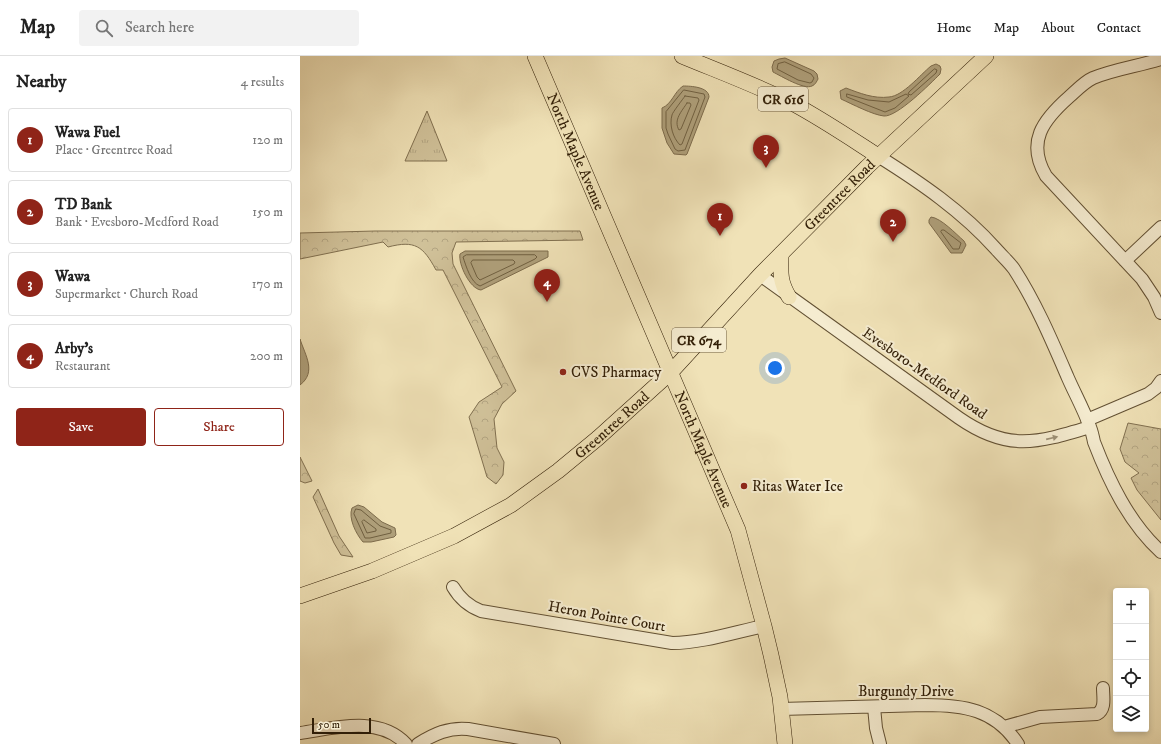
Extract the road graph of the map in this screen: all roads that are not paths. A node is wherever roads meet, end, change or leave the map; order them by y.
1 (535, 56) edge
2 (682, 56) edge
3 (986, 56) edge
4 (1161, 59) edge
5 (878, 156) junction
6 (1161, 227) edge
7 (781, 254) junction
8 (1125, 261) junction
9 (760, 275) junction
10 (789, 297) junction
11 (1161, 313) edge
12 (670, 372) junction
13 (1161, 381) edge
14 (1088, 424) junction
15 (1161, 552) edge
16 (453, 587) dead end
17 (300, 596) edge
18 (764, 626) junction
19 (1104, 688) dead end
20 (874, 706) junction
21 (781, 709) junction
22 (1004, 727) junction
23 (300, 733) edge
24 (517, 741) edge
25 (406, 744) edge
26 (418, 744) edge
27 (554, 744) edge
28 (785, 744) edge
29 (880, 744) edge
30 (1018, 744) edge

1 - 12 main road, North Maple Avenue
2 - 5 main road, CR 616
3 - 5 main road, Greentree Road
4 - 8 street
5 - 7 main road, Greentree Road / CR 674
5 - 14 street
6 - 8 street
7 - 9 main road, Greentree Road / CR 674
7 - 10 main road
8 - 11 street
9 - 10 street, Evesboro-Medford Road
9 - 12 main road, Greentree Road / CR 674
10 -> 14 street, Evesboro-Medford Road
12 - 17 main road, Greentree Road
12 - 18 main road, North Maple Avenue
13 - 14 street, Evesboro-Medford Road
14 - 15 street
16 - 18 street, Heron Pointe Court
18 - 21 main road, North Maple Avenue
19 - 22 street
20 - 21 street, Burgundy Drive
20 - 22 street, Burgundy Drive
20 - 29 street
21 - 28 main road, North Maple Avenue
22 - 30 street, Burgundy Drive
23 - 25 street
24 - 26 street
24 - 27 street

